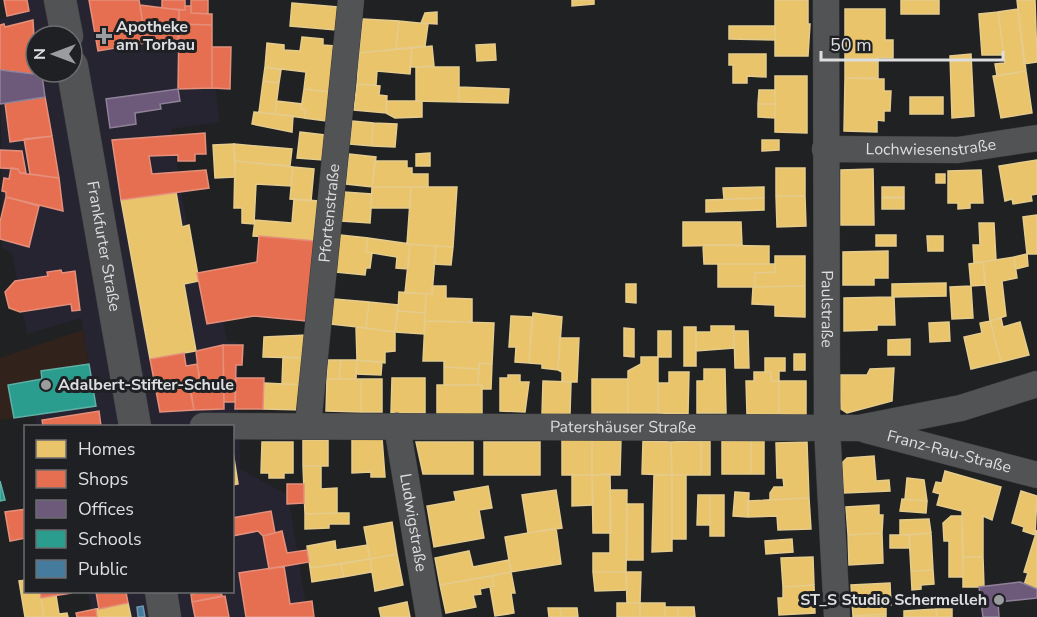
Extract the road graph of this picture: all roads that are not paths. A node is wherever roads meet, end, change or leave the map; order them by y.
1 (60, 0) edge
2 (351, 0) edge
3 (826, 0) edge
4 (65, 24) edge
5 (75, 84) edge
6 (1037, 138) edge
7 (825, 149) junction
8 (1037, 384) edge
9 (135, 425) edge
10 (308, 425) junction
11 (234, 426) edge
12 (397, 426) junction
13 (827, 428) junction
14 (859, 428) junction
15 (1037, 475) edge
16 (160, 593) edge
17 (165, 617) edge
18 (429, 617) edge
19 (837, 617) edge

1 - 4 street
2 - 10 street, Pfortenstraße
3 - 7 street, Paulstraße
5 - 9 street, Frankfurter Straße
6 - 7 street, Lochwiesenstraße
7 - 13 street, Paulstraße
8 - 14 street, Patershäuser Straße
10 - 11 street, Patershäuser Straße
10 - 12 street, Patershäuser Straße
12 - 13 street, Patershäuser Straße
12 - 18 street, Ludwigstraße
13 - 14 street, Patershäuser Straße
13 - 19 street, Paulstraße
14 - 15 street, Franz-Rau-Straße
16 - 17 street

